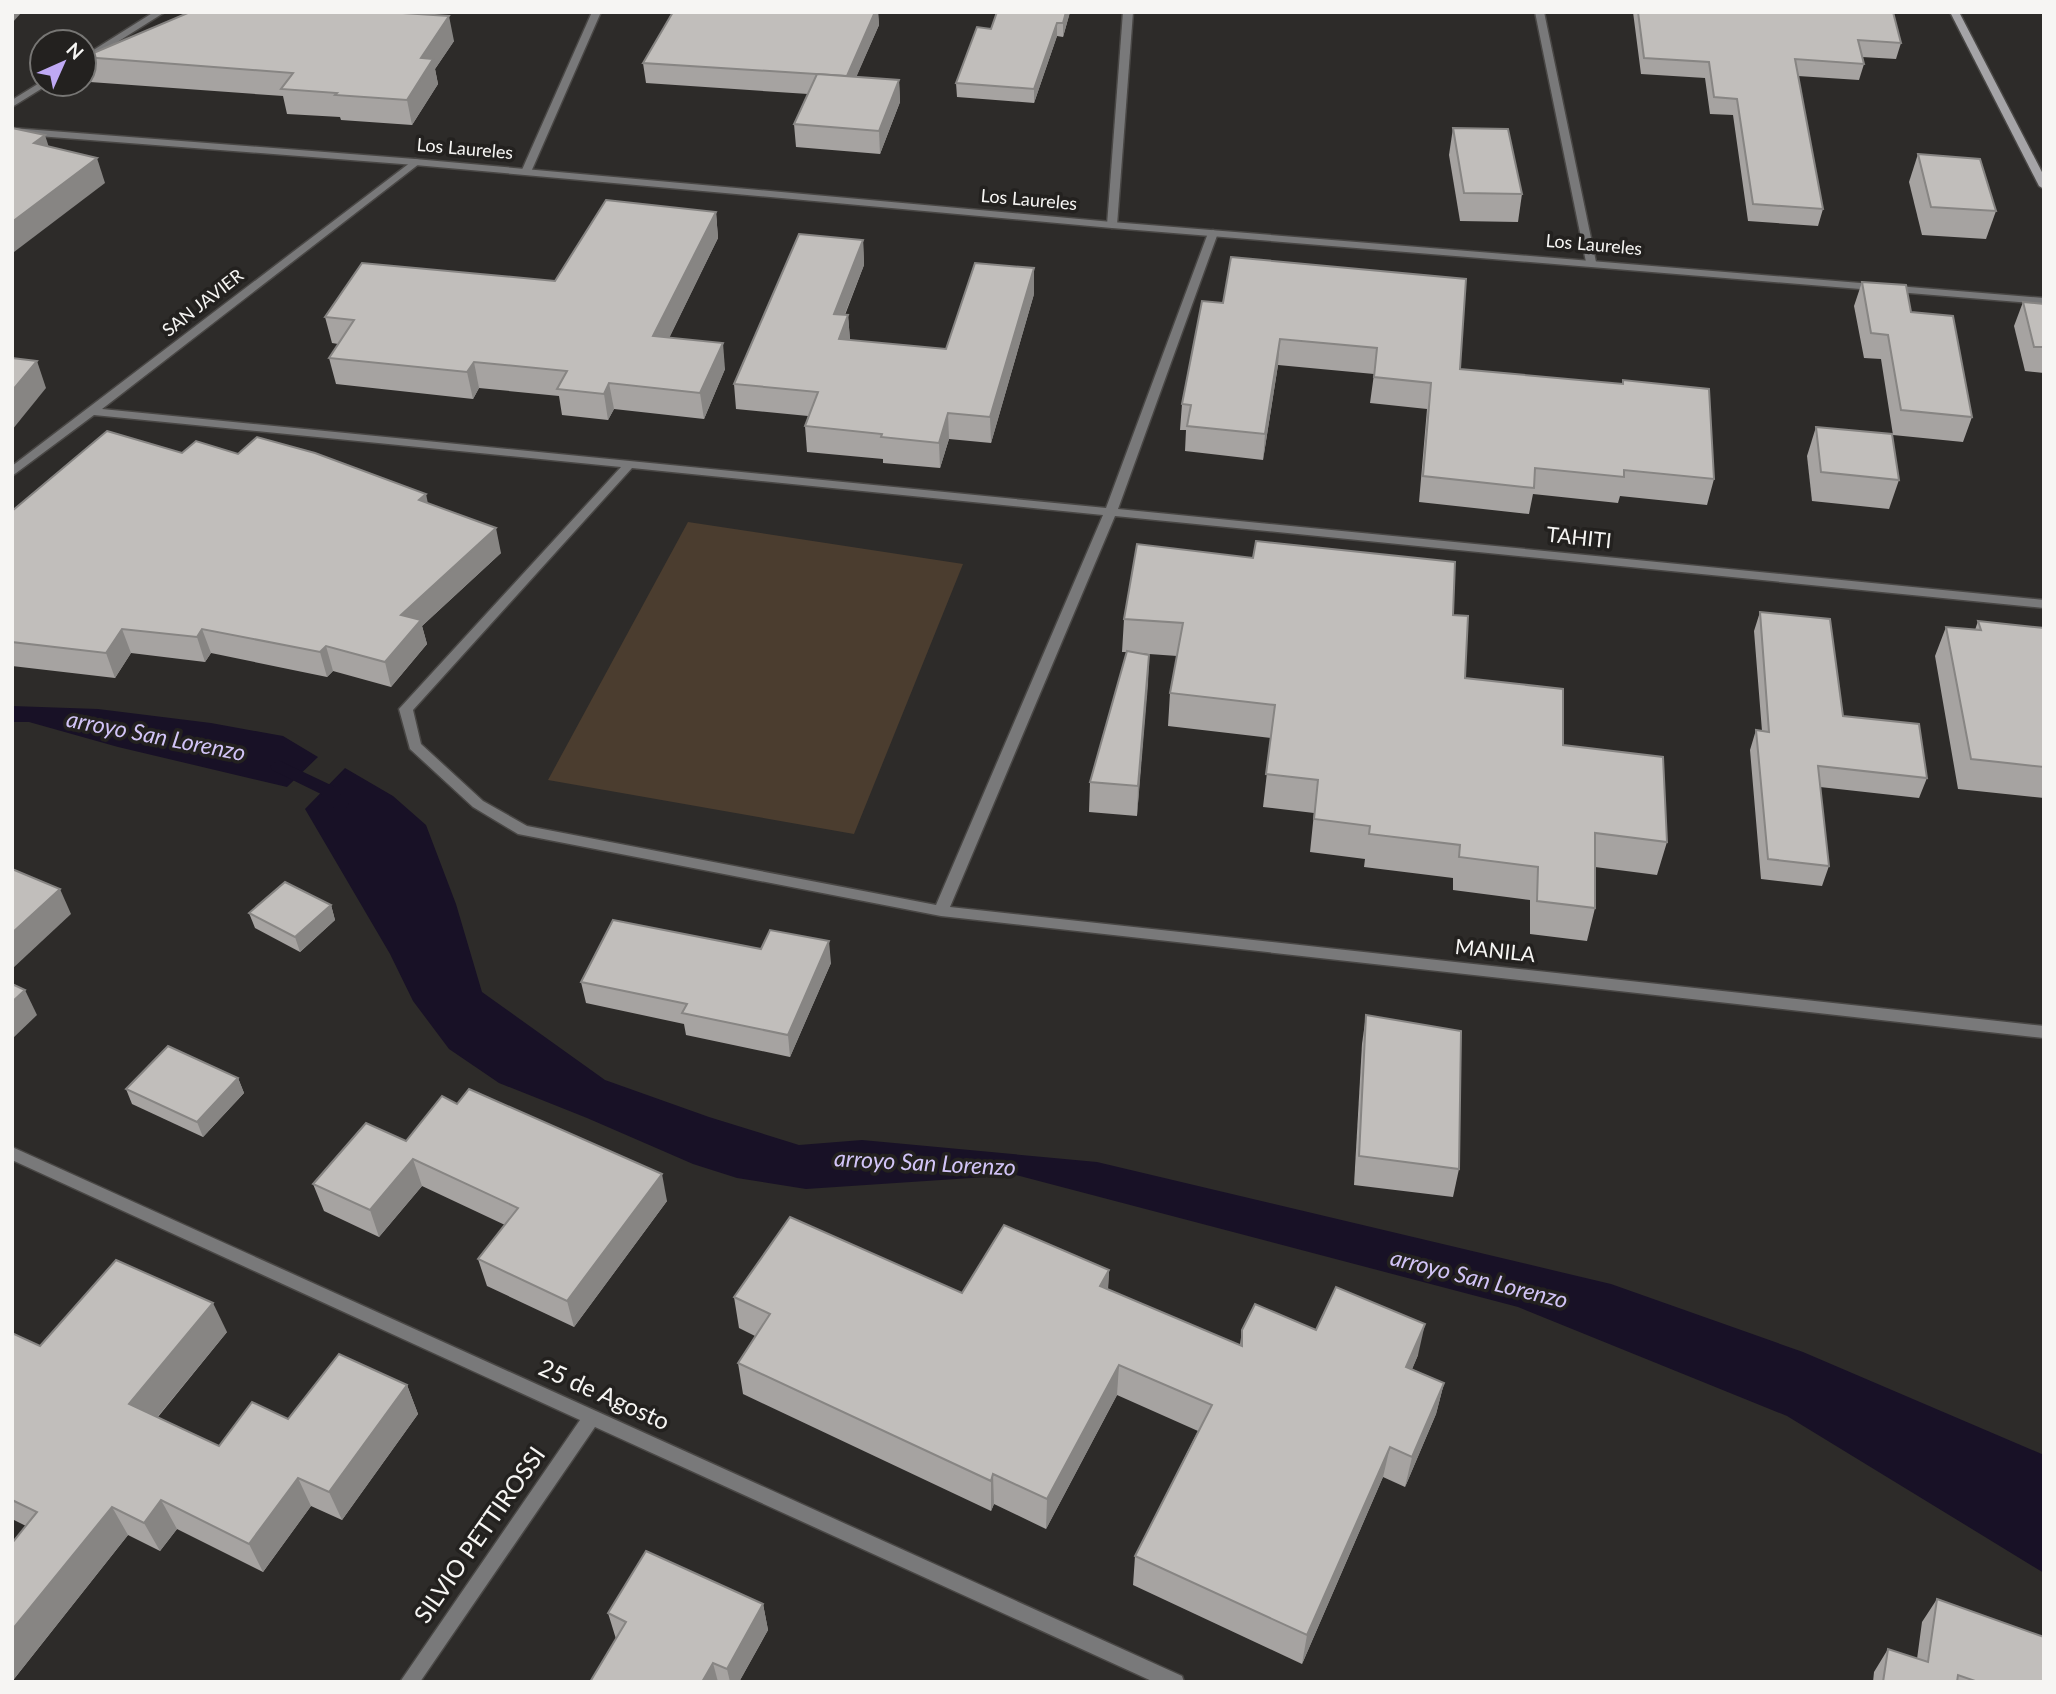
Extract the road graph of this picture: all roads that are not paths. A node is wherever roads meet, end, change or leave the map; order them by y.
1 (161, 12) edge
2 (597, 12) edge
3 (1128, 12) edge
4 (1539, 12) edge
5 (1954, 12) edge
6 (98, 51) edge
7 (28, 94) edge
8 (12, 104) edge
9 (12, 131) edge
10 (415, 162) junction
11 (526, 172) junction
12 (2044, 187) edge
13 (1112, 225) junction
14 (1213, 233) junction
15 (1591, 262) junction
16 (2044, 301) edge
17 (92, 411) junction
18 (628, 466) junction
19 (12, 472) edge
20 (1111, 511) junction
21 (2044, 604) edge
22 (941, 911) junction
23 (2044, 1032) edge
24 (12, 1153) edge
25 (592, 1417) junction
26 (409, 1682) edge
27 (1175, 1682) edge

1 - 6 street
2 - 11 street
3 - 13 street
4 - 15 street
5 - 12 main road
7 - 8 street
9 - 10 street, Los Laureles
10 - 11 street, Los Laureles
10 - 17 street, SAN JAVIER
11 - 13 street, Los Laureles
13 - 14 street, Los Laureles
14 - 15 street, Los Laureles
14 - 20 street
15 - 16 street, Los Laureles
17 - 18 street, TAHITI
17 - 19 street, SAN JAVIER
18 - 20 street, TAHITI
18 - 22 street, MANILA
20 - 21 street, TAHITI
20 - 22 street
22 - 23 street, MANILA
24 - 25 street, 25 de Agosto
25 - 26 street, SILVIO PETTIROSSI
25 - 27 street, 25 de Agosto

